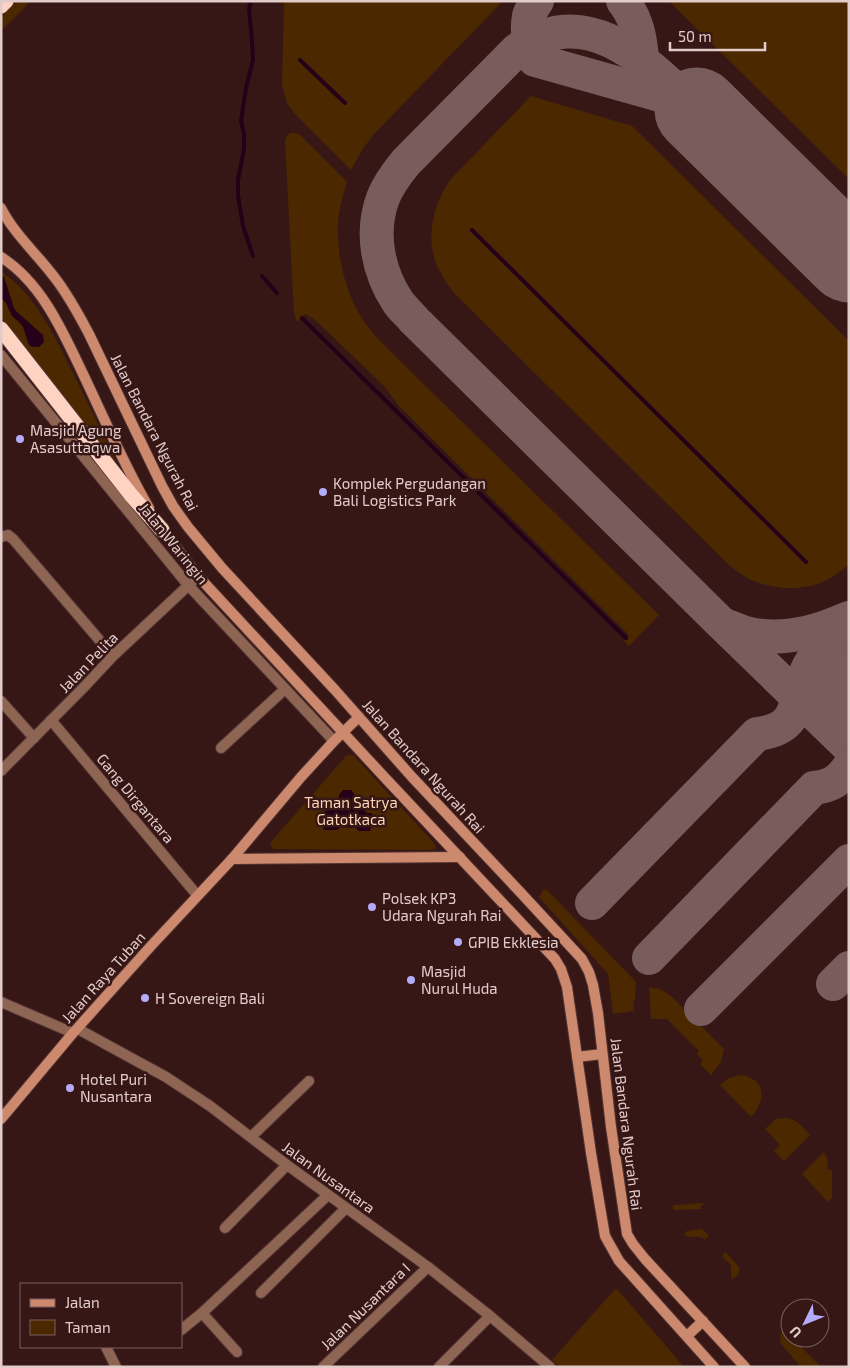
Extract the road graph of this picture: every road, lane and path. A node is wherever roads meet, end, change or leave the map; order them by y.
1 (6, 1) edge
2 (1, 6) edge
3 (1, 208) edge
4 (1, 257) edge
5 (1, 329) edge
6 (1, 355) edge
7 (127, 500) junction
8 (162, 530) junction
9 (1, 537) edge
10 (198, 576) junction
11 (188, 586) junction
12 (113, 656) junction
13 (286, 689) junction
14 (1, 701) edge
15 (358, 717) junction
16 (51, 720) junction
17 (343, 732) junction
18 (34, 738) junction
19 (334, 741) junction
20 (221, 748) dead end
21 (1, 771) edge
22 (460, 857) junction
23 (232, 860) junction
24 (197, 895) junction
25 (1, 1002) edge
26 (76, 1031) junction
27 (602, 1054) junction
28 (577, 1057) junction
29 (309, 1081) dead end
30 (1, 1118) edge
31 (251, 1137) junction
32 (287, 1165) junction
33 (328, 1195) junction
34 (346, 1208) junction
35 (225, 1228) dead end
36 (428, 1267) junction
37 (261, 1293) dead end
38 (202, 1313) junction
39 (490, 1316) junction
40 (703, 1321) junction
41 (182, 1329) edge
42 (687, 1336) junction
43 (106, 1348) edge
44 (237, 1352) dead end
45 (116, 1367) edge
46 (323, 1367) edge
47 (439, 1367) edge
48 (550, 1367) edge
49 (714, 1367) edge
50 (745, 1367) edge

1 - 2 highway
3 - 15 main road, Jalan Bandara Ngurah Rai
4 - 8 main road
5 - 7 highway
6 - 7 street, Jalan Waringin
7 - 8 highway
7 - 11 street, Jalan Waringin
8 - 10 main road
9 - 12 street
10 - 11 street, Jalan Pelita
10 - 17 main road
11 - 12 street, Jalan Pelita
11 - 13 street, Jalan Waringin
12 - 16 street, Jalan Pelita
13 - 19 street, Jalan Waringin
13 - 20 street
14 - 18 street
15 - 17 main road, Jalan Raya Tuban
15 - 27 main road, Jalan Bandara Ngurah Rai
16 - 18 street, Jalan Pelita
16 - 24 street, Gang Dirgantara
17 - 19 main road, Jalan Raya Tuban
17 - 22 main road
18 - 21 street, Jalan Pelita
19 - 23 main road, Jalan Raya Tuban
22 - 23 main road
22 - 28 main road
23 - 24 main road, Jalan Raya Tuban
24 - 26 main road, Jalan Raya Tuban
25 - 26 street, Jalan Nusantara
26 - 30 main road, Jalan Raya Tuban
26 - 31 street, Jalan Nusantara
27 - 28 main road
27 - 40 main road, Jalan Bandara Ngurah Rai
28 - 42 main road
29 - 31 street
31 - 32 street, Jalan Nusantara
32 - 33 street, Jalan Nusantara
32 - 35 street
33 - 34 street, Jalan Nusantara
33 - 38 street
34 - 36 street, Jalan Nusantara
34 - 37 street
36 - 39 street, Jalan Nusantara
36 - 46 street, Jalan Nusantara I
38 - 41 street
38 - 44 street
39 - 47 street
39 - 48 street, Jalan Nusantara
40 - 42 main road
40 - 50 main road, Jalan Bandara Ngurah Rai
42 - 49 main road
43 - 45 street

